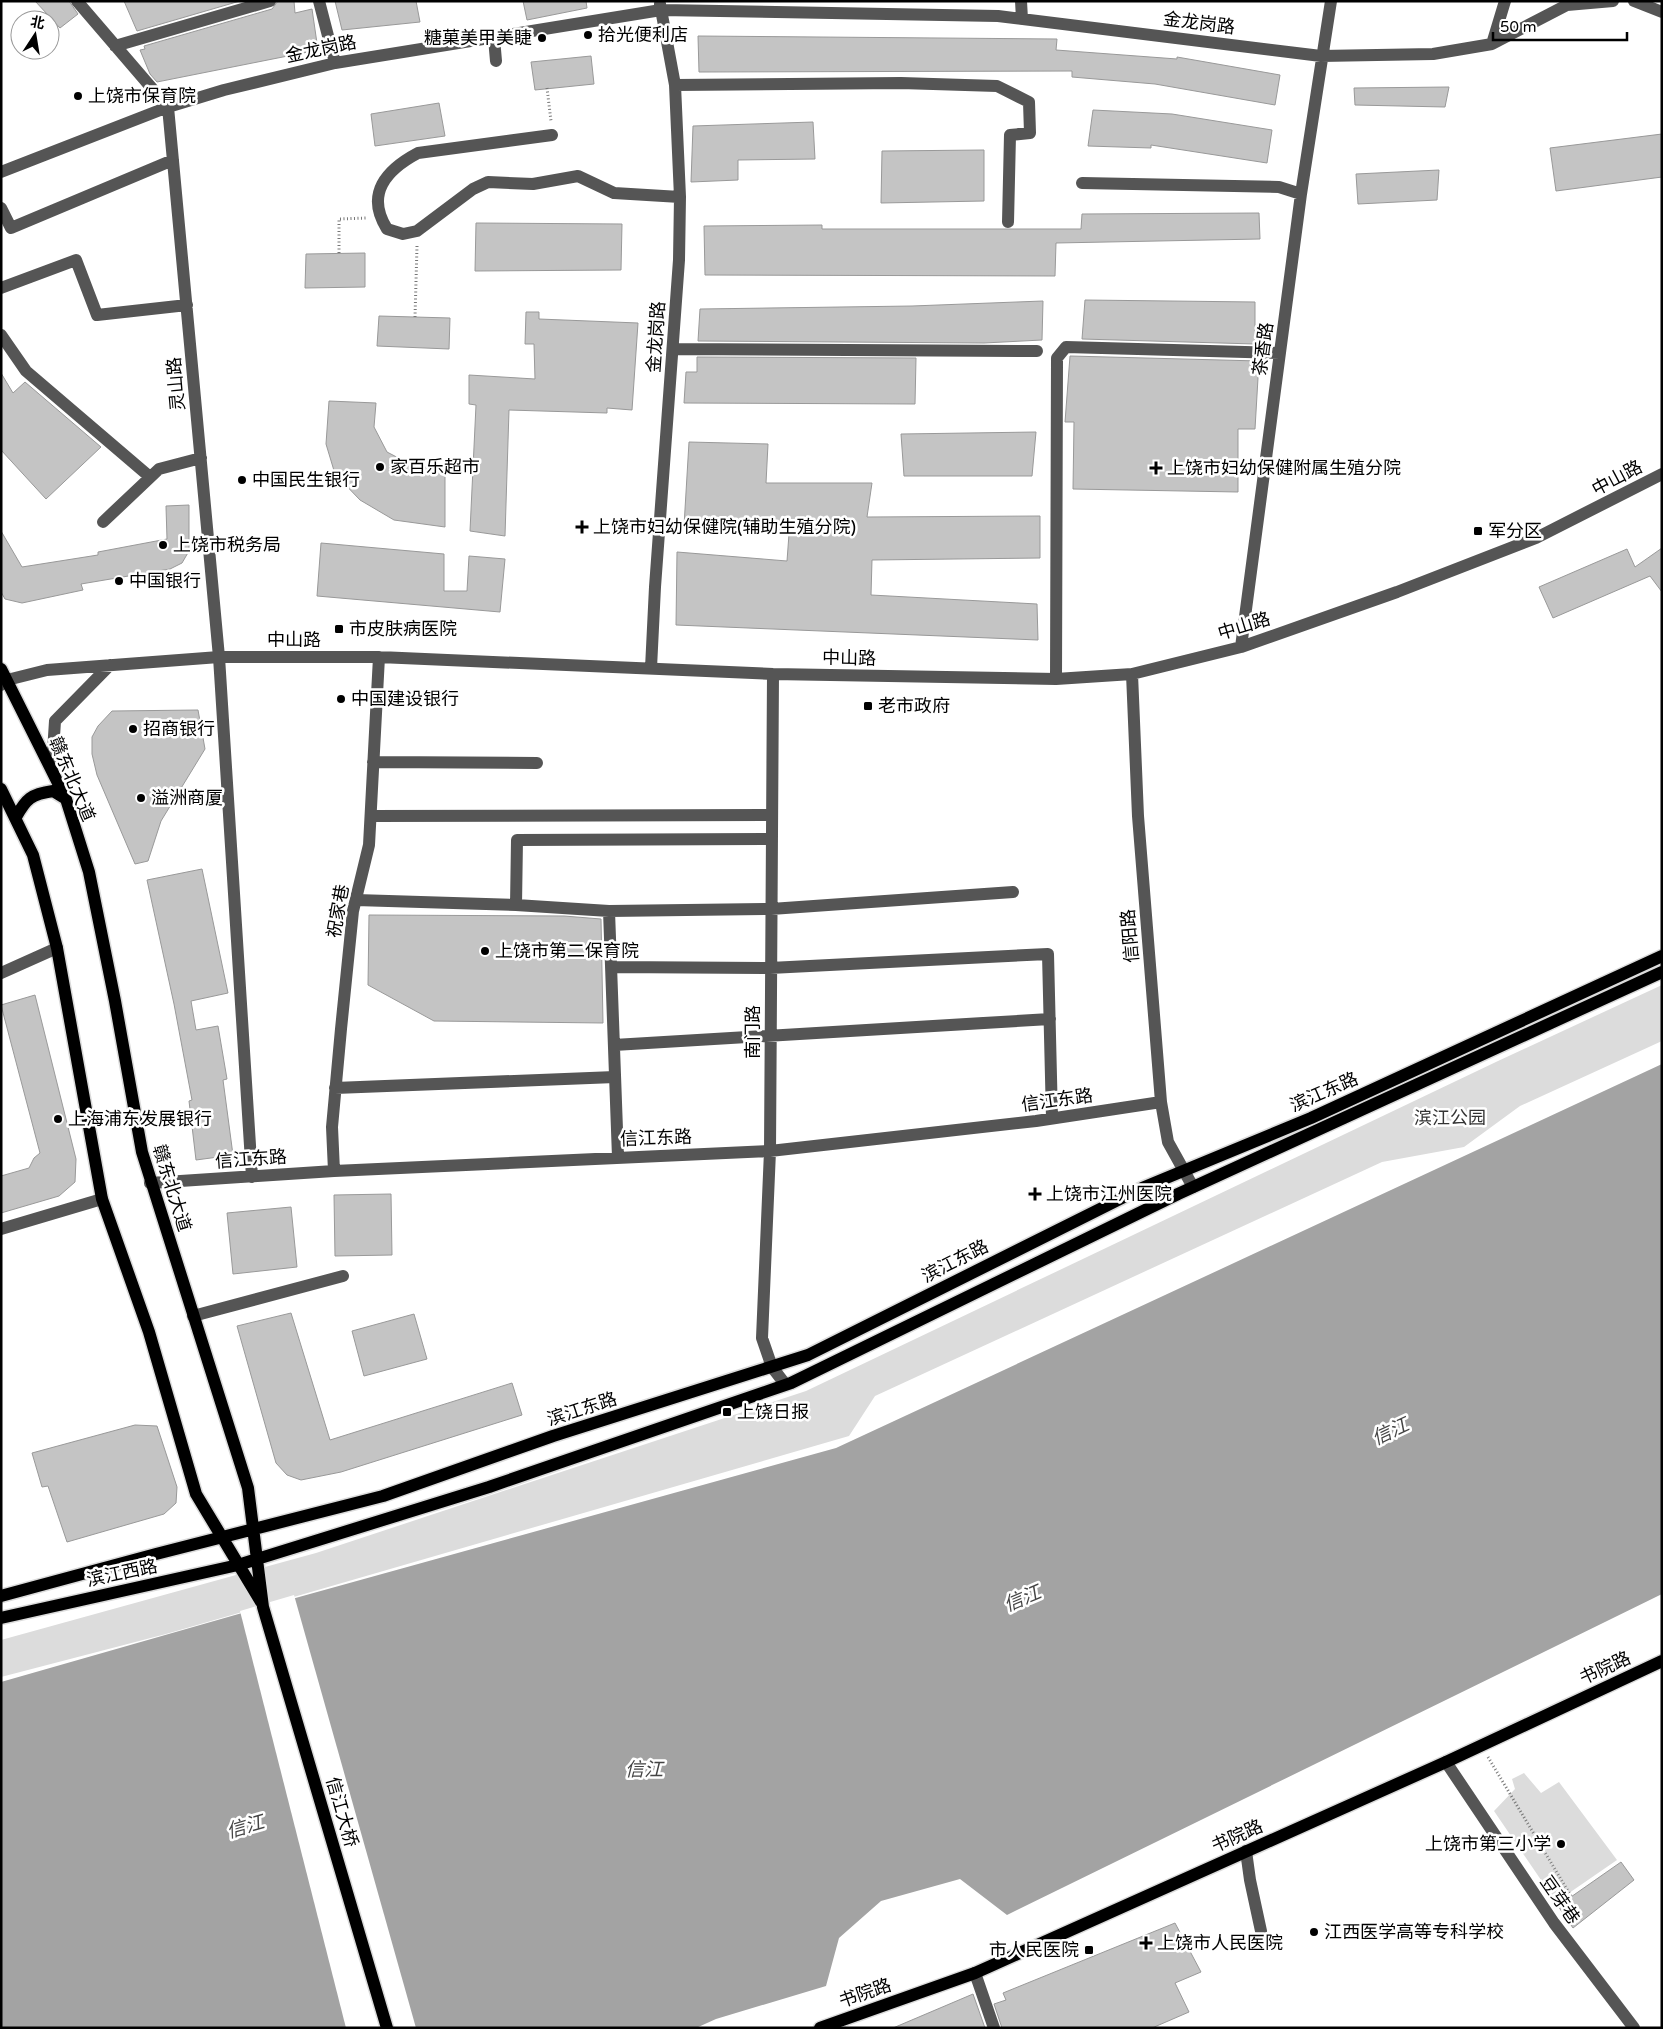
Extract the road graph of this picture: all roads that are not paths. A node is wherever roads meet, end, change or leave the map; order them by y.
1 (77, 1) edge
2 (270, 1) edge
3 (319, 1) edge
4 (1021, 1) edge
5 (1330, 1) edge
6 (1505, 1) edge
7 (1613, 1) edge
8 (1634, 1) edge
9 (661, 6) edge
10 (866, 7) edge
11 (1662, 12) edge
12 (1022, 19) junction
13 (494, 38) junction
14 (1492, 44) junction
15 (115, 46) junction
16 (1321, 56) junction
17 (496, 61) dead end
18 (335, 62) junction
19 (675, 85) junction
20 (168, 107) junction
21 (552, 134) road end
22 (173, 160) junction
23 (1, 172) edge
24 (1082, 183) dead end
25 (1301, 194) junction
26 (680, 197) junction
27 (1, 208) edge
28 (1008, 222) dead end
29 (6, 230) edge
30 (1, 288) edge
31 (187, 305) junction
32 (1, 335) edge
33 (673, 349) junction
34 (1037, 351) dead end
35 (1280, 353) junction
36 (201, 458) junction
37 (1662, 474) edge
38 (150, 477) junction
39 (103, 522) dead end
40 (1241, 647) junction
41 (219, 657) junction
42 (379, 657) junction
43 (110, 665) junction
44 (651, 668) junction
45 (773, 674) junction
46 (1132, 674) junction
47 (3, 678) edge
48 (1056, 679) junction
49 (373, 762) junction
50 (537, 763) dead end
51 (52, 768) junction
52 (1, 789) edge
53 (66, 800) junction
54 (371, 816) junction
55 (771, 816) junction
56 (16, 817) junction
57 (771, 840) junction
58 (1014, 892) dead end
59 (356, 900) junction
60 (516, 905) junction
61 (771, 909) junction
62 (608, 911) junction
63 (57, 948) junction
64 (1662, 956) edge
65 (611, 967) junction
66 (770, 968) junction
67 (1662, 972) edge
68 (1, 974) edge
69 (1050, 1019) junction
70 (770, 1034) junction
71 (614, 1045) junction
72 (615, 1077) junction
73 (335, 1088) junction
74 (1161, 1102) junction
75 (1052, 1118) junction
76 (770, 1151) junction
77 (618, 1157) junction
78 (334, 1171) junction
79 (1184, 1171) junction
80 (252, 1177) junction
81 (150, 1183) junction
82 (1193, 1187) junction
83 (102, 1199) junction
84 (1, 1229) edge
85 (343, 1276) dead end
86 (193, 1316) junction
87 (772, 1367) junction
88 (785, 1384) junction
89 (253, 1529) junction
90 (240, 1532) joint
91 (222, 1537) junction
92 (248, 1562) junction
93 (1, 1596) edge
94 (263, 1606) junction
95 (1, 1618) edge
96 (1662, 1661) edge
97 (1446, 1762) junction
98 (1246, 1851) junction
99 (1261, 1931) dead end
100 (975, 1973) junction
101 (992, 2023) edge
102 (387, 2028) edge
103 (820, 2028) edge
104 (1634, 2028) edge

1 - 15 street
2 - 15 street
3 - 18 street
4 - 12 street
5 - 16 street, 茶香路
6 - 14 street
7 - 14 street, 金龙岗路
8 - 11 street
9 - 10 street, 金龙岗路
9 - 13 street, 金龙岗路
9 - 19 street, 金龙岗路
10 - 12 street, 金龙岗路
12 - 16 street, 金龙岗路
13 - 17 street
13 - 18 street, 金龙岗路
14 - 16 street, 金龙岗路
15 - 20 street
16 - 25 street, 茶香路
18 - 20 street, 金龙岗路
19 - 26 street, 金龙岗路
19 - 28 street
20 - 22 street, 灵山路
20 - 23 street, 金龙岗路
21 - 26 street
22 - 29 street
22 - 31 street, 灵山路
24 - 25 street
25 - 35 street, 茶香路
26 - 33 street, 金龙岗路
27 - 29 street
30 - 31 street
31 - 36 street, 灵山路
32 - 38 street
33 - 34 street
33 - 44 street, 金龙岗路
35 - 40 street, 茶香路
35 - 48 street
36 - 38 street
36 - 41 street, 灵山路
37 - 40 street, 中山路
38 - 39 street
40 - 46 street, 中山路
41 - 42 street, 中山路
41 - 43 street, 中山路
41 - 80 street, 灵山路
42 - 44 street, 中山路
42 - 49 street, 祝家巷
43 - 47 street, 中山路
43 - 51 street
44 - 45 street, 中山路
45 - 48 street, 中山路
45 - 55 street, 南门路
46 - 48 street, 中山路
46 - 74 street, 信阳路
47 - 51 main road, 赣东北大道
49 - 50 street
49 - 54 street, 祝家巷
51 - 53 main road, 赣东北大道
52 - 56 main road
53 - 56 main road
53 - 81 main road, 赣东北大道
54 - 55 street
54 - 59 street, 祝家巷
55 - 57 street, 南门路
56 - 63 main road
57 - 60 street
57 - 61 street, 南门路
58 - 61 street
59 - 60 street
59 - 73 street, 祝家巷
60 - 62 street
61 - 62 street
61 - 66 street, 南门路
62 - 65 street
63 - 68 street
63 - 83 main road
64 - 79 main road, 滨江东路
65 - 66 street
65 - 71 street
66 - 69 street
66 - 70 street, 南门路
67 - 82 main road, 滨江东路
69 - 70 street
69 - 75 street
70 - 71 street
70 - 76 street, 南门路
71 - 72 street
72 - 73 street
72 - 77 street
73 - 78 street, 祝家巷
74 - 75 street, 信江东路
74 - 79 street, 信阳路
75 - 76 street, 信江东路
76 - 77 street, 信江东路
76 - 87 street, 南门路
77 - 78 street, 信江东路
78 - 80 street, 信江东路
79 - 82 street, 信阳路
79 - 87 main road, 滨江东路
80 - 81 street, 信江东路
81 - 86 main road, 赣东北大道
82 - 88 main road, 滨江东路
83 - 84 street
83 - 91 main road
85 - 86 street
86 - 89 main road, 赣东北大道
87 - 88 street, 南门路
87 - 89 main road, 滨江东路
88 - 92 main road, 滨江东路
89 - 90 main road, 滨江东路
89 - 92 main road, 赣东北大道
90 - 91 main road, 滨江西路
91 - 92 main road
91 - 93 main road, 滨江西路
92 - 94 main road, 赣东北大道
92 - 94 main road
92 - 95 main road, 滨江西路
94 - 102 main road, 信江大桥
96 - 97 main road, 书院路
97 - 98 main road, 书院路
97 - 104 street, 豆芽巷
98 - 99 street
98 - 100 main road, 书院路
100 - 101 street
100 - 103 main road, 书院路

